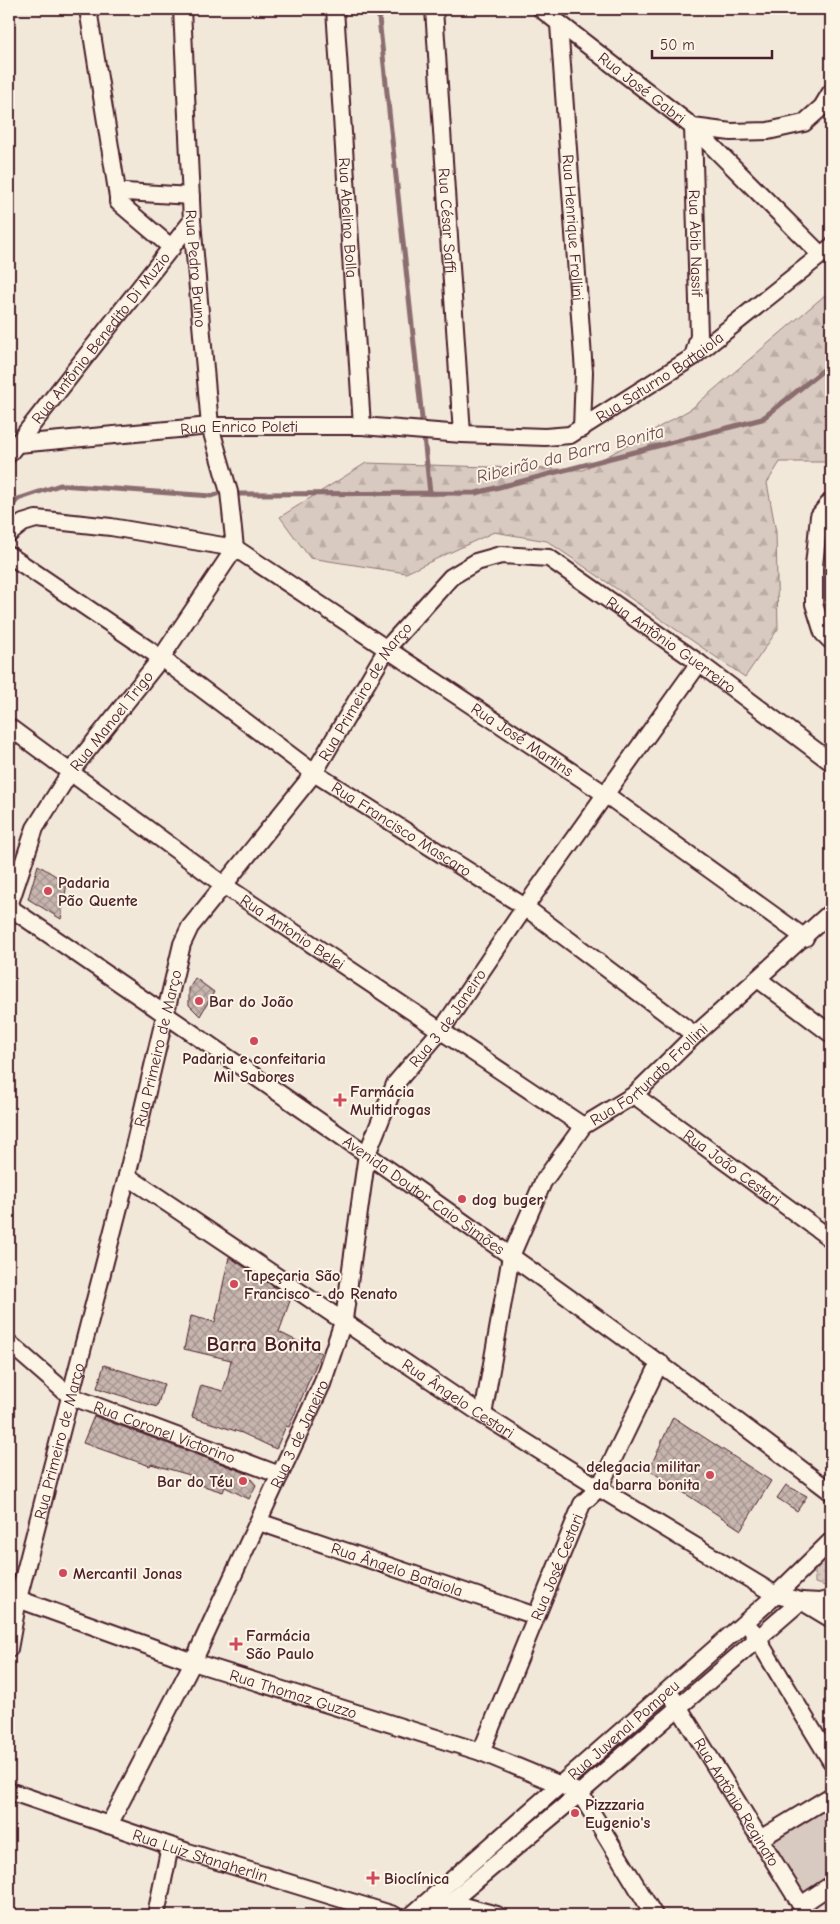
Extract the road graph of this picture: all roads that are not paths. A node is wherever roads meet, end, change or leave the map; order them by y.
1 (88, 9) edge
2 (182, 9) edge
3 (335, 9) edge
4 (434, 9) edge
5 (541, 9) edge
6 (559, 24) junction
7 (831, 92) edge
8 (693, 127) junction
9 (122, 195) junction
10 (191, 196) junction
11 (192, 221) junction
12 (172, 248) junction
13 (826, 251) edge
14 (693, 357) junction
15 (210, 426) junction
16 (362, 426) junction
17 (582, 429) junction
18 (462, 434) junction
19 (13, 449) edge
20 (831, 501) edge
21 (9, 534) edge
22 (235, 548) junction
23 (9, 555) edge
24 (501, 555) joint
25 (831, 641) edge
26 (388, 648) junction
27 (161, 658) junction
28 (699, 663) junction
29 (9, 727) edge
30 (829, 755) edge
31 (71, 771) junction
32 (314, 773) junction
33 (605, 794) junction
34 (225, 886) junction
35 (9, 906) edge
36 (525, 907) junction
37 (831, 912) edge
38 (805, 938) junction
39 (758, 980) junction
40 (166, 1015) junction
41 (442, 1029) junction
42 (831, 1034) edge
43 (695, 1035) junction
44 (634, 1095) junction
45 (583, 1126) junction
46 (367, 1154) junction
47 (127, 1176) junction
48 (831, 1239) edge
49 (511, 1256) junction
50 (344, 1319) junction
51 (9, 1343) edge
52 (660, 1362) junction
53 (70, 1396) junction
54 (483, 1415) junction
55 (280, 1475) junction
56 (599, 1488) junction
57 (831, 1492) edge
58 (259, 1522) junction
59 (831, 1542) edge
60 (14, 1594) edge
61 (776, 1595) junction
62 (831, 1600) edge
63 (801, 1601) junction
64 (536, 1616) junction
65 (831, 1619) edge
66 (745, 1621) junction
67 (758, 1638) junction
68 (9, 1650) edge
69 (193, 1662) junction
70 (668, 1690) junction
71 (678, 1707) junction
72 (481, 1752) junction
73 (831, 1761) edge
74 (560, 1785) junction
75 (9, 1790) edge
76 (580, 1793) junction
77 (831, 1796) edge
78 (109, 1825) junction
79 (760, 1839) junction
80 (170, 1846) junction
81 (831, 1885) edge
82 (433, 1896) junction
83 (451, 1904) junction
84 (358, 1909) edge
85 (804, 1910) edge
86 (156, 1915) edge
87 (394, 1915) edge
88 (412, 1915) edge
89 (435, 1915) edge
90 (498, 1915) edge
91 (654, 1915) edge

1 - 9 street
2 - 10 street, Rua Pedro Bruno
3 - 16 street, Rua Abelino Bolla
4 - 18 street, Rua César Saffi
5 - 6 street, Rua José Gabri
6 - 8 street, Rua José Gabri
6 - 17 street, Rua Henrique Frollini
7 - 8 street, Rua José Gabri
8 - 13 street
8 - 14 street, Rua Abib Nassif
9 - 10 street
9 - 12 street
10 - 11 street, Rua Pedro Bruno
11 - 12 street, Rua Antônio Benedito Di Muzio
11 - 15 street, Rua Pedro Bruno
12 - 19 street, Rua Antônio Benedito Di Muzio
13 - 14 street, Rua Saturno Battaiola
14 - 17 street, Rua Saturno Battaiola
15 - 16 street, Rua Enrico Poleti
15 - 19 street, Rua Enrico Poleti
15 - 22 street, Rua Pedro Bruno
16 - 18 street, Rua Enrico Poleti
17 - 18 street, Rua Saturno Battaiola
20 - 25 street
21 - 22 street
22 - 26 street, Rua José Martins
22 - 27 street, Rua Manoel Trigo
23 - 27 street, Rua Francisco Mascaro
24 - 26 street, Rua Primeiro de Março
24 - 28 street, Rua Antônio Guerreiro
26 - 32 street, Rua Primeiro de Março
26 - 33 street, Rua José Martins
27 - 31 street, Rua Manoel Trigo
27 - 32 street, Rua Francisco Mascaro
28 - 30 street, Rua Antônio Guerreiro
28 - 33 street, Rua 3 de Janeiro
29 - 31 street, Rua Antonio Belei
31 - 34 street, Rua Antonio Belei
31 - 35 street, Rua Manoel Trigo
32 - 34 street, Rua Primeiro de Março
32 - 36 street, Rua Francisco Mascaro
33 - 36 street, Rua 3 de Janeiro
33 - 38 street, Rua José Martins
34 - 40 street, Rua Primeiro de Março
34 - 41 street, Rua Antonio Belei
35 - 40 street, Avenida Doutor Caio Simões
36 - 41 street, Rua 3 de Janeiro
36 - 43 street, Rua Francisco Mascaro
37 - 38 street, Rua Fortunato Frollini
38 - 39 street, Rua Fortunato Frollini
39 - 42 street
39 - 43 street, Rua Fortunato Frollini
40 - 46 street, Avenida Doutor Caio Simões
40 - 47 street, Rua Primeiro de Março
41 - 45 street, Rua Antonio Belei
41 - 46 street, Rua 3 de Janeiro
43 - 44 street, Rua Fortunato Frollini
44 - 45 street, Rua Fortunato Frollini
44 - 48 street, Rua João Cestari
45 - 49 street, Rua Fortunato Frollini
46 - 49 street, Avenida Doutor Caio Simões
46 - 50 street, Rua 3 de Janeiro
47 - 50 street, Rua Ângelo Cestari
47 - 53 street, Rua Primeiro de Março
49 - 52 street, Avenida Doutor Caio Simões
49 - 54 street, Rua Fortunato Frollini
50 - 54 street, Rua Ângelo Cestari
50 - 55 street, Rua 3 de Janeiro
51 - 53 street, Rua Coronel Victorino
52 - 56 street, Rua José Cestari
52 - 57 street, Avenida Doutor Caio Simões
53 - 55 street, Rua Coronel Victorino
53 - 60 street, Rua Primeiro de Março
54 - 56 street, Rua Ângelo Cestari
55 - 58 street, Rua 3 de Janeiro
56 - 61 street, Rua Ângelo Cestari
56 - 64 street, Rua José Cestari
58 - 64 street, Rua Ângelo Bataiola
58 - 69 street, Rua 3 de Janeiro
59 - 61 street, Rua Juvenal Pompeu
60 - 68 street, Rua Primeiro de Março
60 - 69 street, Rua Thomaz Guzzo
61 - 63 street, Rua Ângelo Cestari
61 - 66 street, Rua Juvenal Pompeu
62 - 63 street
63 - 65 street
63 - 67 street, Rua Juvenal Pompeu
64 - 72 street, Rua José Cestari
66 - 67 street
66 - 70 street, Rua Juvenal Pompeu
67 - 71 street, Rua Juvenal Pompeu
67 - 73 street
69 - 72 street, Rua Thomaz Guzzo
69 - 78 street, Rua 3 de Janeiro
70 - 71 street, Rua Antônio Reginato
70 - 74 street, Rua Juvenal Pompeu
71 - 76 street, Rua Juvenal Pompeu
71 - 79 street, Rua Antônio Reginato
72 - 74 street, Rua Thomaz Guzzo
74 - 76 street, Rua Thomaz Guzzo
74 - 82 street, Rua Juvenal Pompeu
75 - 78 street, Rua Luiz Stangherlin
76 - 83 street, Rua Juvenal Pompeu
76 - 91 street
77 - 79 street
78 - 80 street, Rua Luiz Stangherlin
79 - 85 street, Rua Antônio Reginato
80 - 84 street, Rua Luiz Stangherlin
80 - 86 street
81 - 85 street
82 - 83 street
82 - 88 street, Rua Juvenal Pompeu
83 - 89 street, Rua Juvenal Pompeu
83 - 90 street
84 - 87 street, Rua Luiz Stangherlin

